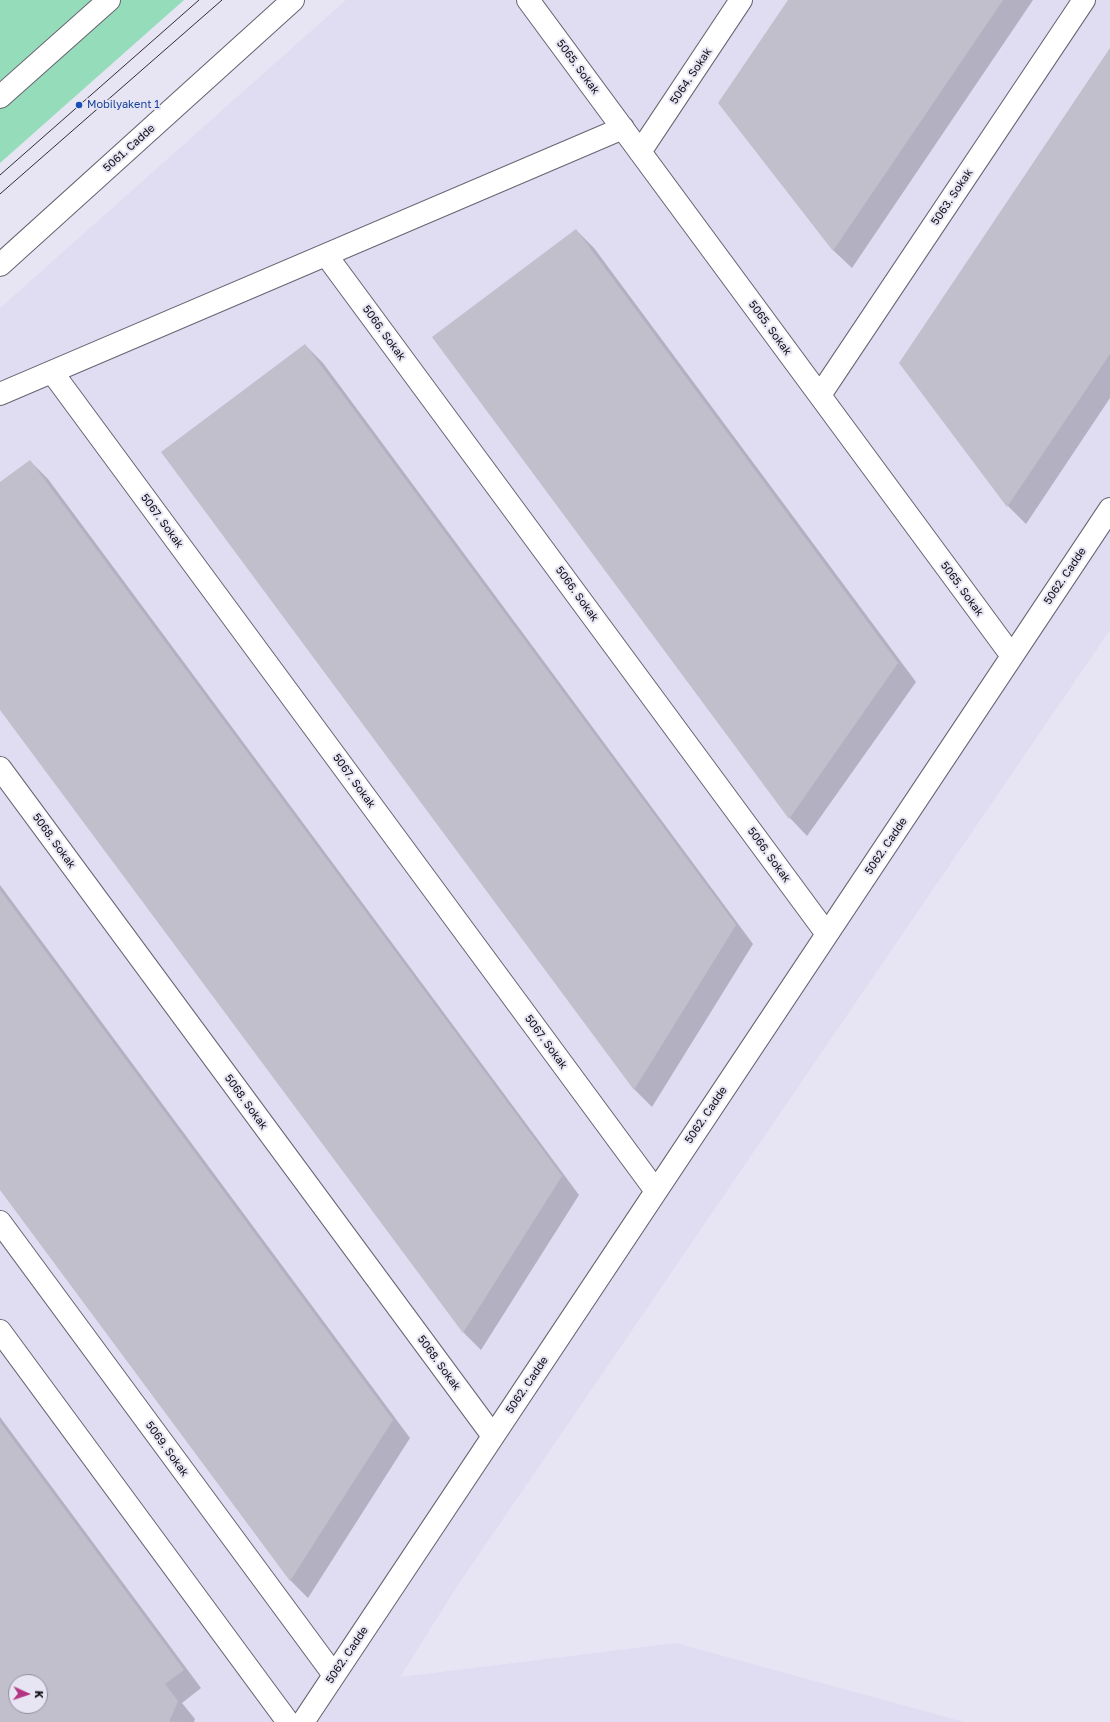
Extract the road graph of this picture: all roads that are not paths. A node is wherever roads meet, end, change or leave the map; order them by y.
1 (109, 0) edge
2 (293, 0) edge
3 (528, 0) edge
4 (741, 0) edge
5 (1084, 0) edge
6 (0, 97) edge
7 (623, 128) junction
8 (640, 152) junction
9 (326, 255) junction
10 (0, 264) edge
11 (52, 372) junction
12 (0, 394) edge
13 (820, 395) junction
14 (1110, 509) edge
15 (1012, 656) junction
16 (0, 768) edge
17 (827, 934) junction
18 (656, 1191) junction
19 (0, 1222) edge
20 (0, 1331) edge
21 (493, 1436) junction
22 (334, 1675) junction
23 (288, 1722) edge
24 (303, 1722) edge

1 - 6 street
2 - 10 street, 5061. Cadde
3 - 7 street, 5065. Sokak
4 - 8 street, 5064. Sokak
5 - 13 street, 5063. Sokak
7 - 8 street, 5065. Sokak
7 - 9 street
8 - 13 street, 5065. Sokak
9 - 11 street
9 - 17 street, 5066. Sokak
11 - 12 street
11 - 18 street, 5067. Sokak
13 - 15 street, 5065. Sokak
14 - 15 street, 5062. Cadde
15 - 17 street, 5062. Cadde
16 - 21 street, 5068. Sokak
17 - 18 street, 5062. Cadde
18 - 21 street, 5062. Cadde
19 - 22 street, 5069. Sokak
20 - 23 street
21 - 22 street, 5062. Cadde
22 - 24 street, 5062. Cadde

